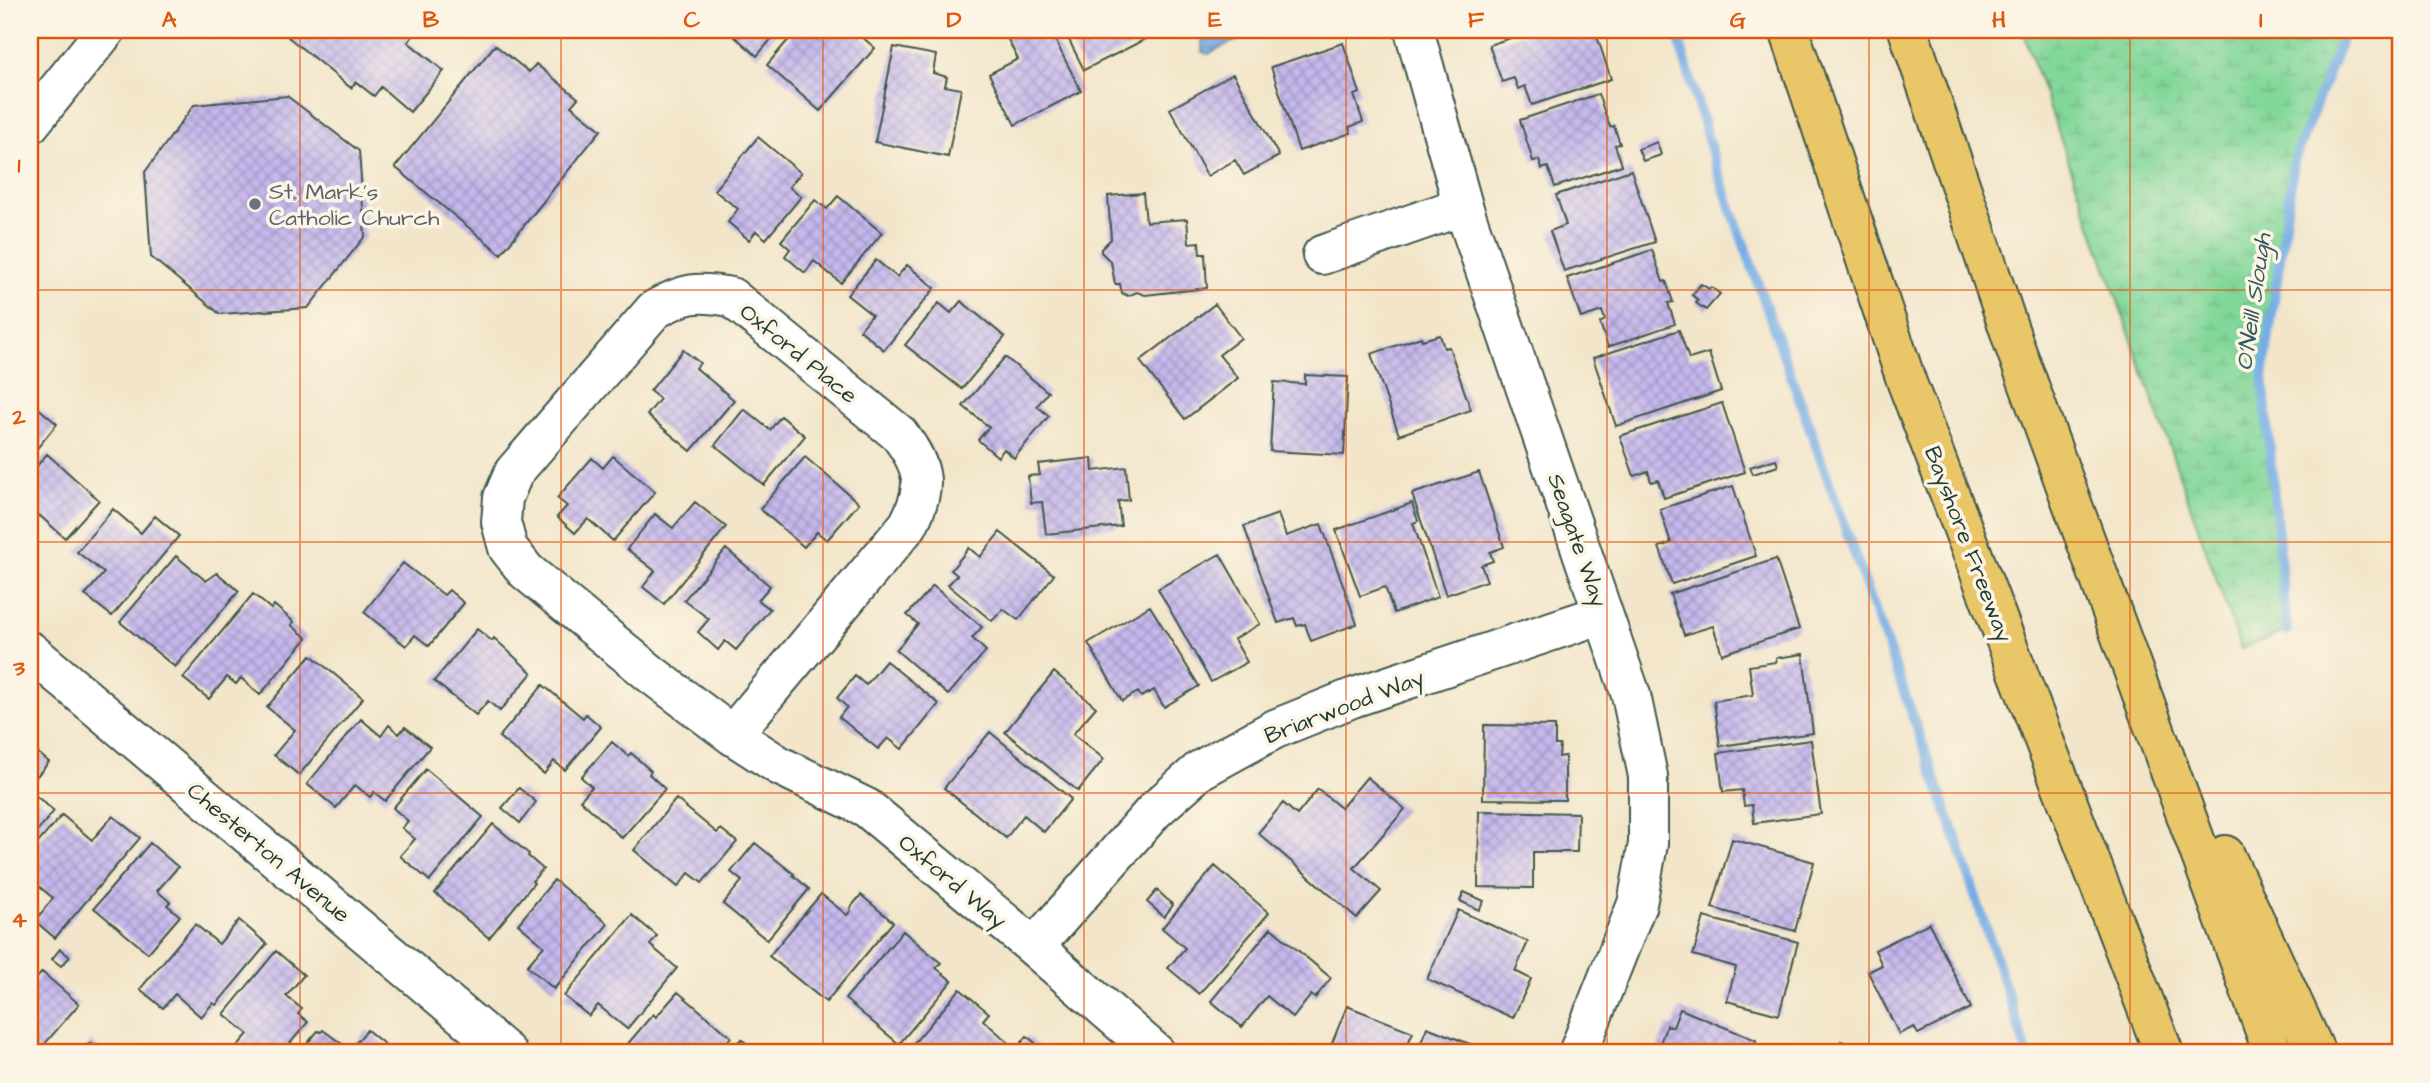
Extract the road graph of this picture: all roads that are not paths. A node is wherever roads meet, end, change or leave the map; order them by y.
1 (106, 30) edge
2 (1414, 30) edge
3 (1789, 30) edge
4 (1908, 30) edge
5 (30, 124) edge
6 (1463, 206) junction
7 (1322, 255) dead end
8 (2107, 598) junction
9 (1603, 614) junction
10 (30, 651) edge
11 (732, 735) junction
12 (1034, 947) junction
13 (508, 1053) edge
14 (1156, 1053) edge
15 (1578, 1053) edge
16 (2164, 1053) edge
17 (2273, 1053) edge
18 (2316, 1053) edge

1 - 5 street
2 - 6 street, Seagate Way
3 - 16 highway, Bayshore Freeway
4 - 8 highway
6 - 7 street
6 - 9 street, Seagate Way
8 - 17 highway
8 - 18 highway
9 - 12 street, Briarwood Way
9 - 15 street, Seagate Way
10 - 13 street, Chesterton Avenue
11 - 11 street, Oxford Place
11 - 12 street, Oxford Way
12 - 14 street, Oxford Way

